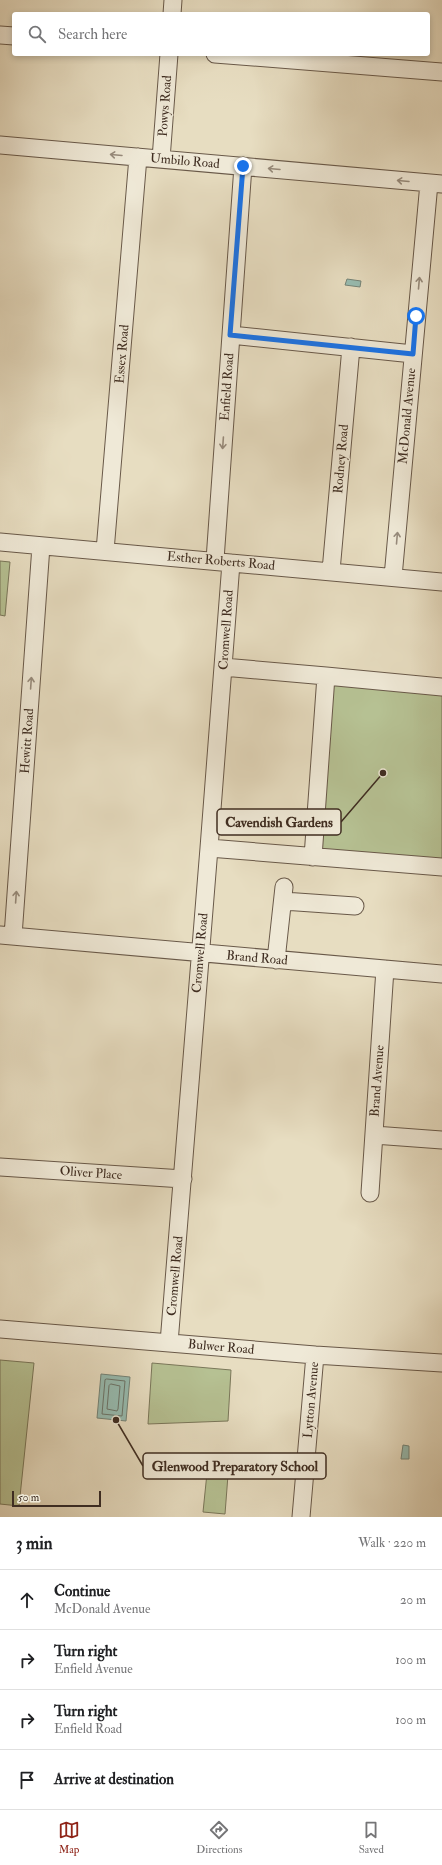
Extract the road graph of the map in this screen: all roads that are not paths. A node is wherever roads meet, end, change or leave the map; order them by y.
1 (173, 0) edge
2 (172, 12) edge
3 (0, 35) edge
4 (12, 36) edge
5 (169, 56) edge
6 (240, 56) edge
7 (442, 72) edge
8 (0, 145) edge
9 (138, 157) junction
10 (161, 159) junction
11 (243, 166) junction
12 (435, 183) edge
13 (230, 335) junction
14 (351, 347) junction
15 (413, 354) junction
16 (0, 542) edge
17 (41, 546) junction
18 (106, 551) junction
19 (223, 561) junction
20 (331, 571) junction
21 (393, 577) junction
22 (442, 582) edge
23 (223, 668) junction
24 (326, 676) junction
25 (442, 688) edge
26 (209, 848) junction
27 (313, 857) junction
28 (442, 867) edge
29 (355, 906) dead end
30 (6, 935) edge
31 (200, 953) junction
32 (276, 960) junction
33 (385, 969) junction
34 (442, 974) edge
35 (374, 1135) junction
36 (442, 1140) edge
37 (0, 1167) edge
38 (183, 1179) junction
39 (370, 1193) dead end
40 (0, 1329) edge
41 (169, 1343) junction
42 (315, 1355) junction
43 (442, 1363) edge
44 (301, 1517) edge

1 - 2 street
3 - 4 street
5 - 10 street, Powys Road
6 - 7 street
9 -> 8 street, Umbilo Road
9 - 10 street, Umbilo Road
9 - 18 street, Essex Road
10 - 11 street, Umbilo Road
12 -> 11 street, Umbilo Road
11 - 13 street, Enfield Road
15 -> 12 street, McDonald Avenue
13 - 14 street
13 -> 19 street, Enfield Road
14 - 15 street
14 - 20 street, Rodney Road
21 -> 15 street, McDonald Avenue
16 - 17 street, Esther Roberts Road
17 - 18 street, Esther Roberts Road
30 -> 17 street, Hewitt Road
18 - 19 street, Esther Roberts Road
19 - 20 street, Esther Roberts Road
19 - 23 street, Cromwell Road
20 - 21 street, Esther Roberts Road
21 - 22 street, Esther Roberts Road
23 - 24 street
23 - 26 street, Cromwell Road
24 - 25 street
24 - 27 street
26 - 27 street
26 - 31 street, Cromwell Road
27 - 28 street
29 - 32 street
30 - 31 street, Brand Road
31 - 32 street, Brand Road
31 - 38 street, Cromwell Road
32 - 33 street, Brand Road
33 - 34 street, Brand Road
33 - 35 street, Brand Avenue
35 - 36 street
35 - 39 street, Brand Avenue
37 - 38 street, Oliver Place
38 - 41 street, Cromwell Road
40 - 41 street, Bulwer Road
41 - 42 street, Bulwer Road
42 - 43 street, Bulwer Road
42 - 44 street, Lytton Avenue

